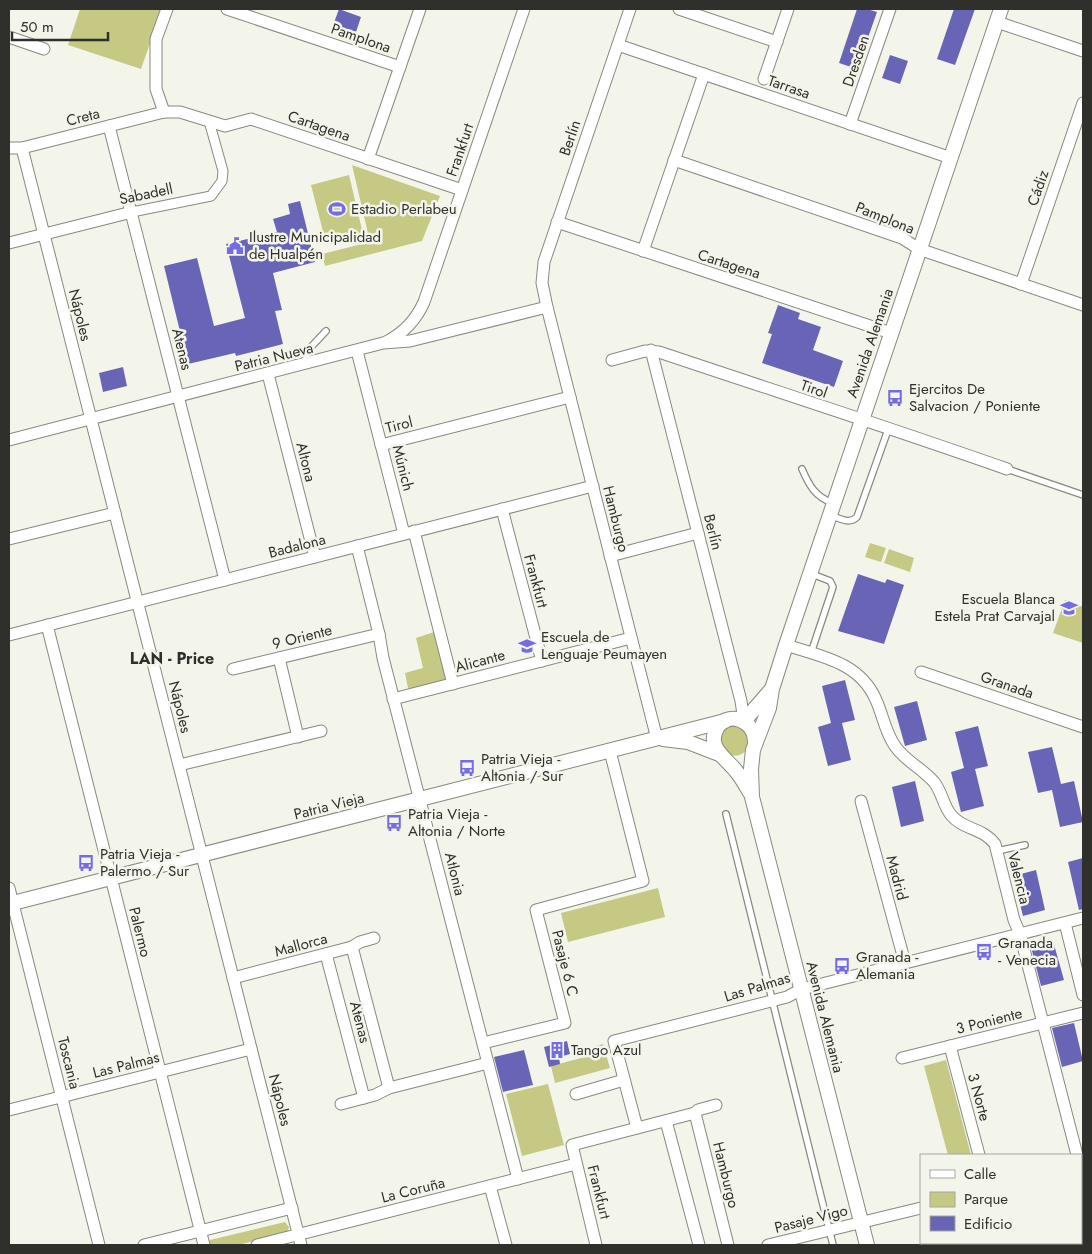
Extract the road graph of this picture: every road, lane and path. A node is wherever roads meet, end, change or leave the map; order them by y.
1 (167, 9) edge
2 (227, 9) edge
3 (420, 9) edge
4 (524, 9) edge
5 (630, 9) edge
6 (678, 9) edge
7 (788, 9) edge
8 (890, 9) edge
9 (999, 15) edge
10 (9, 37) edge
11 (777, 42) junction
12 (618, 45) junction
13 (44, 48) dead end
14 (1083, 51) edge
15 (400, 67) junction
16 (704, 74) junction
17 (764, 78) dead end
18 (1083, 102) edge
19 (164, 112) junction
20 (209, 121) junction
21 (850, 124) junction
22 (110, 126) junction
23 (9, 148) edge
24 (22, 148) junction
25 (951, 158) junction
26 (368, 159) junction
27 (674, 160) junction
28 (462, 190) junction
29 (132, 212) junction
30 (557, 222) junction
31 (44, 234) junction
32 (9, 243) edge
33 (919, 249) junction
34 (643, 251) junction
35 (1021, 284) junction
36 (1083, 305) edge
37 (547, 306) junction
38 (326, 331) dead end
39 (891, 333) junction
40 (383, 343) junction
41 (651, 350) junction
42 (358, 351) junction
43 (612, 360) dead end
44 (304, 365) junction
45 (268, 374) junction
46 (178, 396) junction
47 (570, 397) junction
48 (91, 419) junction
49 (862, 419) junction
50 (889, 427) junction
51 (9, 440) edge
52 (381, 445) junction
53 (802, 468) dead end
54 (1007, 469) joint
55 (592, 486) junction
56 (1083, 495) edge
57 (502, 509) junction
58 (831, 509) junction
59 (115, 513) junction
60 (409, 533) junction
61 (698, 533) junction
62 (9, 540) edge
63 (357, 546) junction
64 (610, 556) junction
65 (315, 557) junction
66 (810, 573) junction
67 (225, 580) junction
68 (138, 602) junction
69 (47, 625) junction
70 (379, 634) junction
71 (9, 635) edge
72 (631, 638) junction
73 (786, 644) junction
74 (811, 653) junction
75 (279, 658) junction
76 (542, 661) junction
77 (233, 669) dead end
78 (921, 672) dead end
79 (453, 684) junction
80 (772, 689) junction
81 (393, 699) junction
82 (725, 721) junction
83 (744, 721) junction
84 (1083, 727) edge
85 (321, 731) dead end
86 (298, 737) junction
87 (657, 739) junction
88 (754, 745) junction
89 (610, 751) junction
90 (722, 756) junction
91 (179, 765) junction
92 (752, 797) junction
93 (420, 800) junction
94 (861, 801) dead end
95 (726, 814) dead end
96 (1025, 845) dead end
97 (997, 851) junction
98 (202, 855) junction
99 (111, 878) junction
100 (9, 888) edge
101 (11, 904) edge
102 (1083, 918) edge
103 (1066, 923) junction
104 (1020, 934) junction
105 (374, 938) dead end
106 (352, 947) junction
107 (326, 954) junction
108 (905, 963) junction
109 (233, 978) junction
110 (802, 989) junction
111 (1083, 995) edge
112 (772, 1000) junction
113 (1083, 1013) edge
114 (1043, 1023) junction
115 (483, 1043) junction
116 (950, 1046) junction
117 (251, 1049) junction
118 (902, 1058) dead end
119 (488, 1063) junction
120 (160, 1072) junction
121 (624, 1080) junction
122 (389, 1088) junction
123 (576, 1094) dead end
124 (62, 1097) junction
125 (364, 1098) junction
126 (341, 1104) dead end
127 (716, 1105) dead end
128 (9, 1110) edge
129 (695, 1113) junction
130 (666, 1121) junction
131 (637, 1128) junction
132 (979, 1154) edge
133 (1078, 1154) edge
134 (576, 1164) junction
135 (518, 1179) junction
136 (490, 1186) junction
137 (292, 1208) junction
138 (920, 1208) edge
139 (861, 1222) junction
140 (829, 1230) junction
141 (200, 1231) junction
142 (300, 1240) edge
143 (99, 1245) edge
144 (144, 1245) edge
145 (204, 1245) edge
146 (257, 1245) edge
147 (506, 1245) edge
148 (596, 1245) edge
149 (699, 1245) edge
150 (728, 1245) edge
151 (768, 1245) edge
152 (833, 1245) edge
153 (867, 1245) edge

1 - 19 street
2 - 15 street, Pamplona
3 - 15 street
4 - 28 street, Frankfurt
5 - 12 street, Berlín
6 - 11 street
7 - 11 street
8 - 21 street, Dresden
9 - 14 street
9 - 25 street, Avenida Alemania
10 - 13 street
11 - 17 street
12 - 16 street, Tarrasa
12 - 30 street, Berlín
15 - 26 street
16 - 21 street, Tarrasa
16 - 27 street
18 - 35 street, Cádiz
19 - 20 street, Cartagena
19 - 22 street, Creta
20 - 26 street, Cartagena
20 - 29 street, Sabadell
21 - 25 street, Tarrasa
22 - 24 street, Creta
22 - 29 street, Atenas
23 - 24 street, Creta
24 - 31 street, Nápoles
25 - 33 street, Avenida Alemania
26 - 28 street, Cartagena
27 - 33 street, Pamplona
27 - 34 street
28 - 40 street, Frankfurt
29 - 31 street, Sabadell
29 - 46 street, Atenas
30 - 34 street, Cartagena
30 - 37 street, Berlín
31 - 32 street, Sabadell
31 - 48 street, Nápoles
33 - 35 street, Pamplona
33 - 39 street, Avenida Alemania
34 - 39 street, Cartagena
35 - 36 street, Pamplona
37 - 40 street, Patria Nueva
37 - 47 street, Hamburgo
38 - 44 lane
39 - 49 street, Avenida Alemania
40 - 42 street, Patria Nueva
41 - 43 street, Tirol
41 - 49 street, Tirol
41 - 61 street, Berlín
42 - 44 street, Patria Nueva
42 - 52 street, Múnich
44 - 45 street, Patria Nueva
45 - 46 street, Patria Nueva
45 - 65 street, Altona
46 - 48 street, Patria Nueva
46 - 67 street, Atenas
47 - 52 street, Tirol
47 - 55 street, Hamburgo
48 - 51 street, Patria Nueva
48 - 59 street, Nápoles
49 - 50 street, Tirol
49 - 58 street, Avenida Alemania
50 - 54 street, Tirol
50 - 58 lane
52 - 60 street, Múnich
53 - 58 lane
54 - 56 lane
55 - 57 street, Badalona
55 - 64 street, Hamburgo
57 - 60 street, Badalona
57 - 76 street, Frankfurt
58 - 66 street, Avenida Alemania
59 - 62 street
59 - 68 street, Nápoles
60 - 63 street, Badalona
60 - 79 street, Múnich
61 - 64 street
61 - 83 street, Berlín
63 - 65 street, Badalona
63 - 70 street, Atlonia
64 - 72 street, Hamburgo
65 - 67 street, Badalona
66 - 73 street, Avenida Alemania
66 - 74 lane
67 - 68 street, Badalona
68 - 69 street, Badalona
68 - 91 street, Nápoles
69 - 71 street, Badalona
69 - 99 street, Palermo
70 - 75 street, 9 Oriente
70 - 81 street, Atlonia
72 - 76 street, Alicante
72 - 87 street, Hamburgo
73 - 74 street, Valencia
73 - 80 street, Avenida Alemania
74 - 97 street, Valencia
75 - 77 street, 9 Oriente
75 - 86 street
76 - 79 street, Alicante
78 - 84 street, Granada
79 - 81 street, Alicante
80 - 83 street, Avenida Alemania
80 - 88 street, Avenida Alemania
81 - 93 street, Atlonia
82 - 83 street
82 - 87 street, Patria Vieja
82 - 90 street, Avenida Alemania
83 - 88 street
85 - 86 street
86 - 91 street
87 - 89 street, Patria Vieja
87 - 90 street, Patria Vieja
88 - 90 street
88 - 92 street, Avenida Alemania
89 - 93 street, Patria Vieja
89 - 115 street, Pasaje 6 C
90 - 92 street, Avenida Alemania
91 - 98 street, Nápoles
92 - 110 street, Avenida Alemania
93 - 98 street, Patria Vieja
93 - 115 street, Atlonia
94 - 108 street, Madrid
95 - 112 lane
96 - 97 lane
97 - 104 street, Valencia
98 - 99 street, Patria Vieja
98 - 109 street, Nápoles
99 - 101 street, Patria Vieja
99 - 120 street, Palermo
100 - 101 street, Toscania
101 - 124 street, Toscania
102 - 103 street, Las Palmas
103 - 104 street, Las Palmas
103 - 111 street
104 - 108 street, Las Palmas
104 - 114 street, Valencia
105 - 106 street, Mallorca
106 - 107 street, Mallorca
106 - 122 street, Atenas
107 - 109 street, Mallorca
107 - 125 street, Atenas
108 - 110 street, Las Palmas
109 - 117 street, Nápoles
110 - 112 street, Las Palmas
110 - 139 street, Avenida Alemania
112 - 121 street, Las Palmas
112 - 140 lane
113 - 114 street, 3 Poniente
114 - 116 street, 3 Poniente
114 - 133 street, Valencia
115 - 119 street, Atlonia
116 - 118 street, 3 Poniente
116 - 132 street, 3 Norte
117 - 120 street, Las Palmas
117 - 137 street, Nápoles
119 - 122 street
119 - 135 street, Atlonia
120 - 124 street, Las Palmas
120 - 141 street, Palermo
121 - 123 street
121 - 131 street
122 - 125 street
124 - 128 street, Las Palmas
124 - 143 street, Toscania
125 - 126 street
127 - 129 street
129 - 130 street
129 - 150 street, Hamburgo
130 - 131 street
130 - 149 street
131 - 134 street, Frankfurt
134 - 135 street, La Coruña
134 - 148 street, Frankfurt
135 - 136 street, La Coruña
136 - 142 street, La Coruña
136 - 147 street
137 - 141 street
137 - 142 street, Nápoles
138 - 139 street, Pasaje Vigo
139 - 140 street, Pasaje Vigo
139 - 153 street, Avenida Alemania
140 - 151 street, Pasaje Vigo
140 - 152 lane
141 - 144 street
141 - 145 street, Palermo
142 - 146 street, La Coruña

